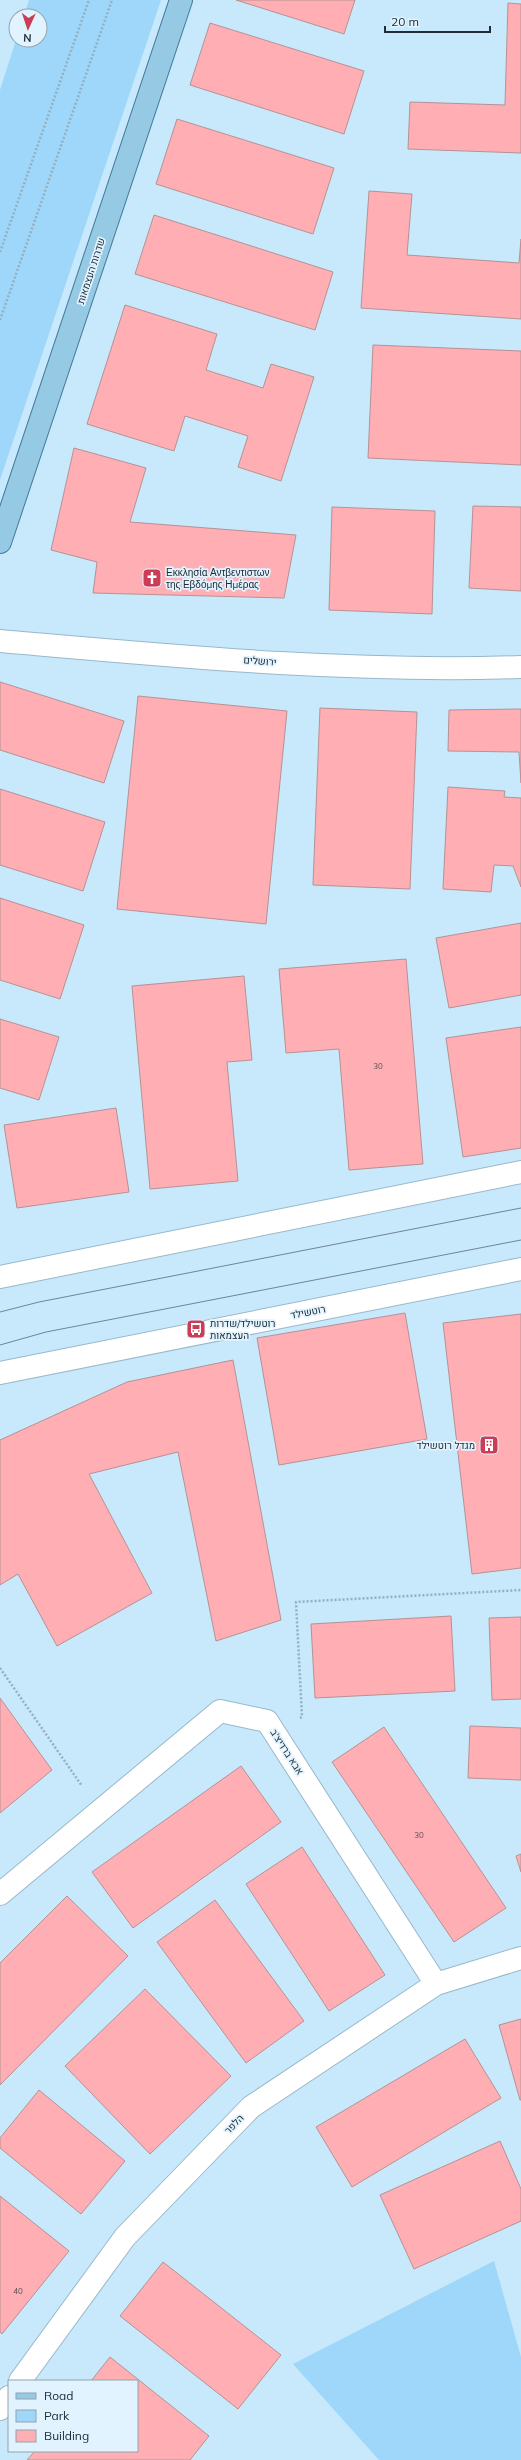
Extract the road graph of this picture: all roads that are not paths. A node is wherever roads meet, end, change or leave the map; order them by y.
1 (181, 0) edge
2 (0, 542) edge
3 (0, 641) edge
4 (521, 667) edge
5 (521, 1172) edge
6 (521, 1268) edge
7 (0, 1277) edge
8 (0, 1374) edge
9 (0, 1894) edge
10 (521, 1958) edge
11 (436, 1984) junction
12 (21, 2380) edge
13 (8, 2398) edge
14 (0, 2409) edge

1 - 2 main road, שדרות העצמאות
3 - 4 street, ירושלים
5 - 7 street
6 - 8 street, רוטשילד
9 - 11 street, אבא ברדיצ'ב
10 - 11 street, הלפר
11 - 12 street, הלפר
13 - 14 street

